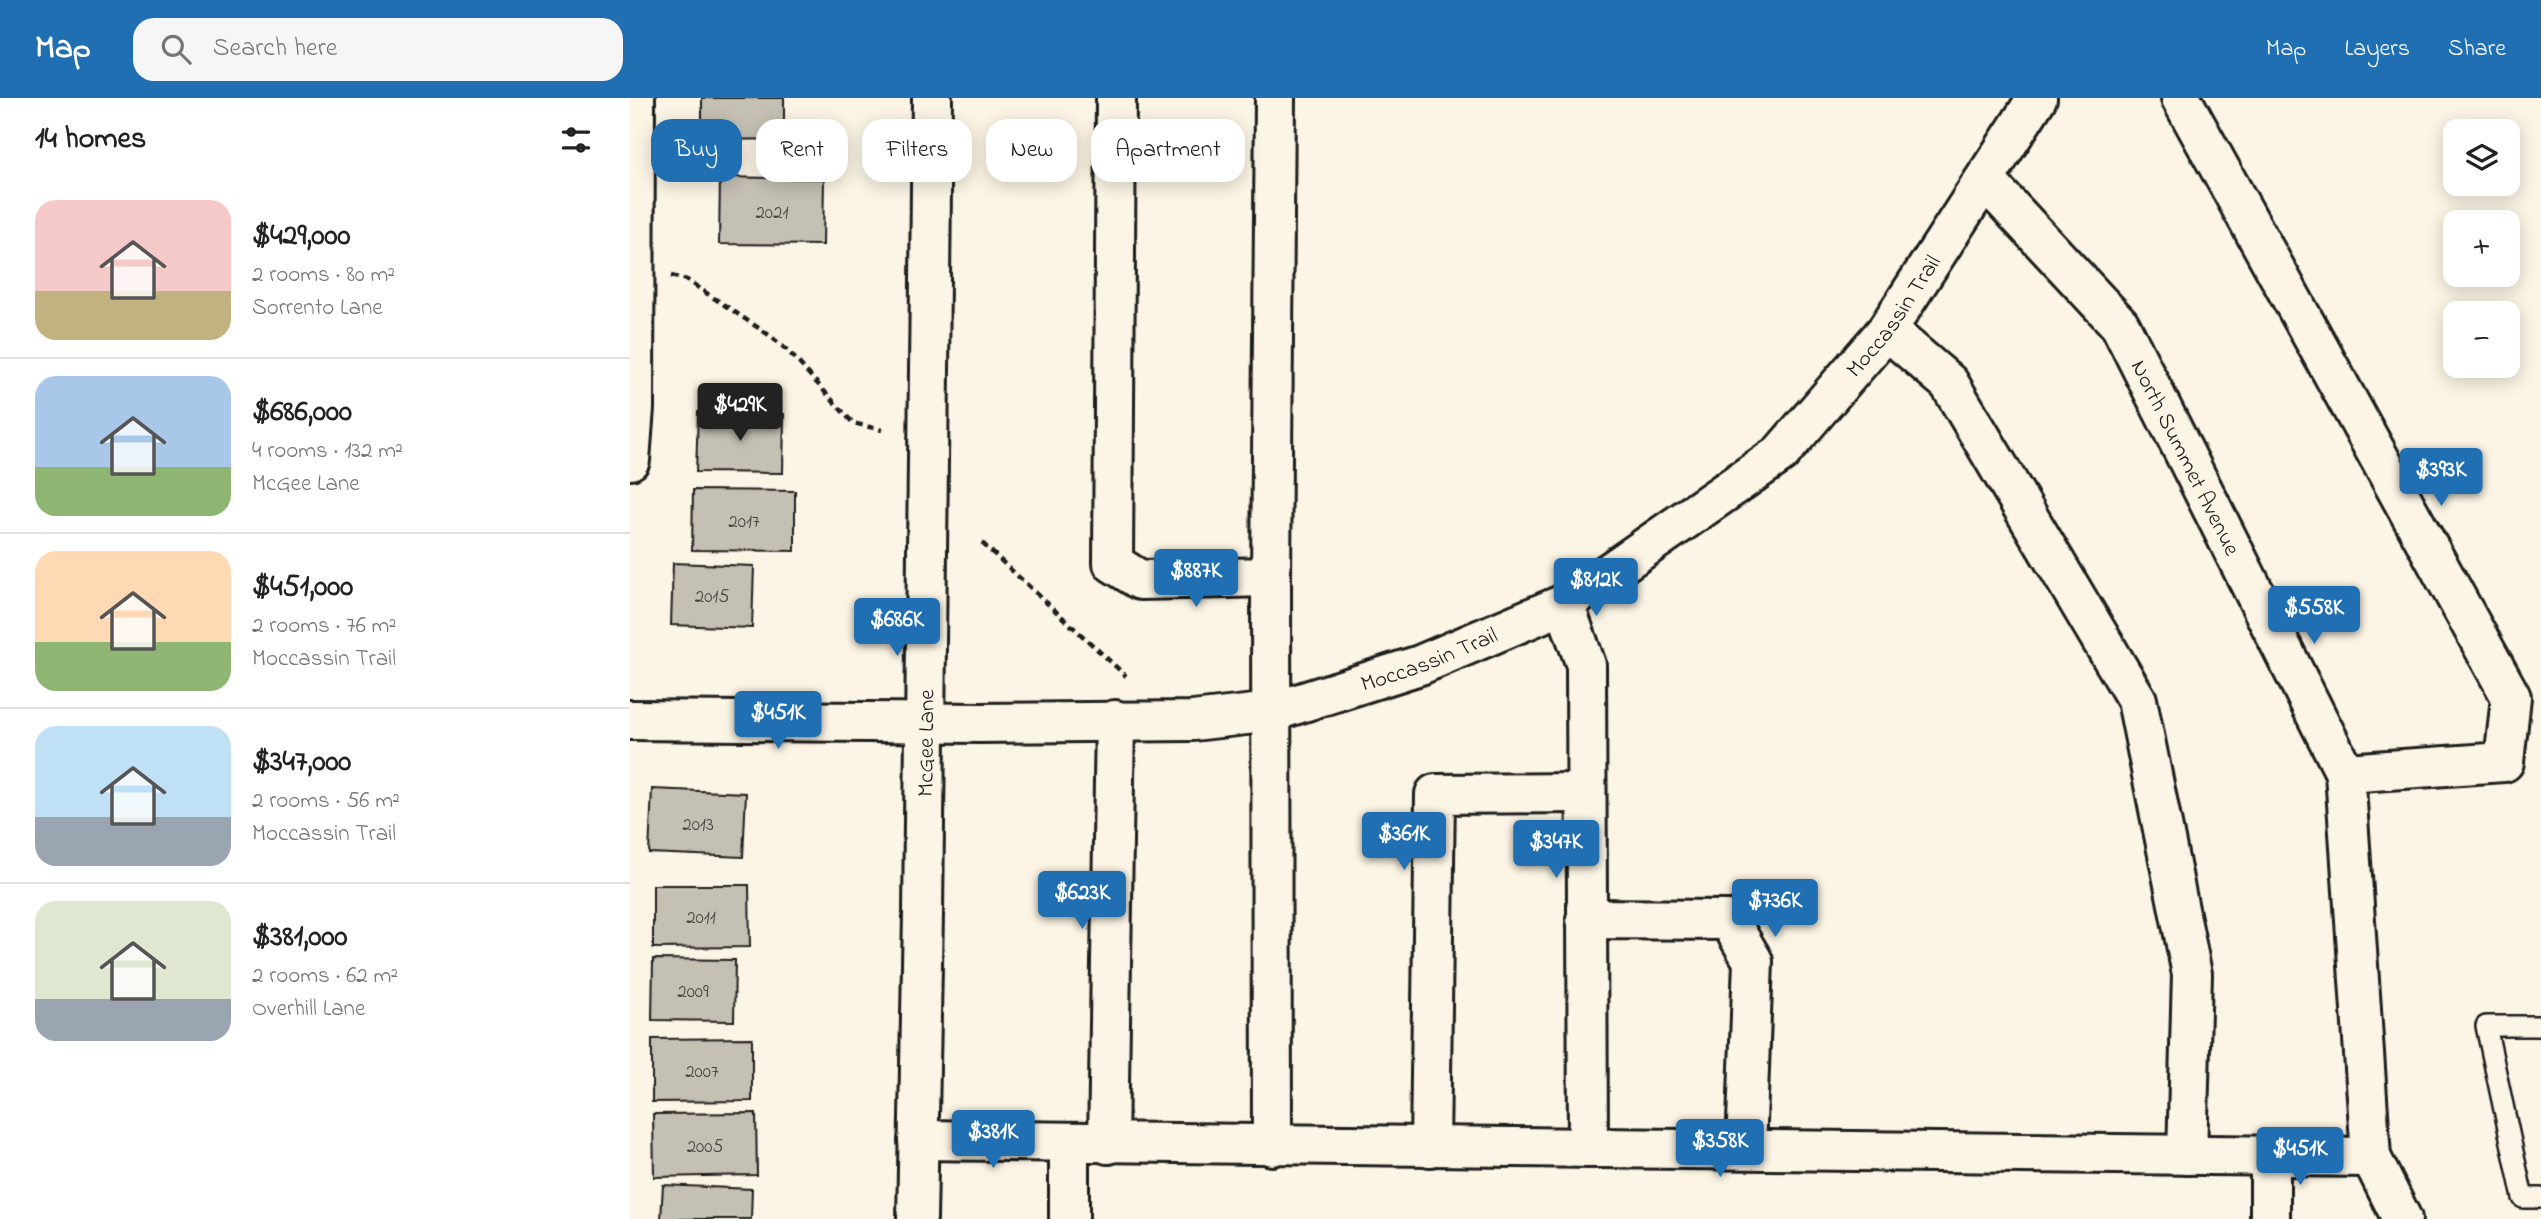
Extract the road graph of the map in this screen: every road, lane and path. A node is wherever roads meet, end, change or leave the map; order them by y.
1 (635, 98) edge
2 (932, 98) edge
3 (1116, 98) edge
4 (1275, 98) edge
5 (2037, 98) edge
6 (2181, 98) edge
7 (1985, 180) junction
8 (670, 276) dead end
9 (1887, 330) junction
10 (882, 430) dead end
11 (630, 460) edge
12 (982, 543) dead end
13 (1271, 577) junction
14 (1564, 604) junction
15 (1126, 676) dead end
16 (1272, 712) junction
17 (630, 720) edge
18 (1115, 720) junction
19 (926, 722) junction
20 (2345, 774) junction
21 (1585, 793) junction
22 (1586, 919) junction
23 (2541, 1026) edge
24 (918, 1140) junction
25 (1069, 1142) junction
26 (1108, 1143) junction
27 (1272, 1146) junction
28 (1430, 1147) junction
29 (1588, 1148) junction
30 (1746, 1149) junction
31 (2187, 1155) junction
32 (2270, 1156) junction
33 (2371, 1157) junction
34 (2541, 1198) edge
35 (917, 1219) edge
36 (1069, 1219) edge
37 (2270, 1219) edge
38 (2402, 1219) edge

1 - 11 street
2 - 19 street, McGee Lane
3 - 13 street
4 - 13 street
5 - 7 street, Moccassin Trail
6 - 20 street
7 - 9 street, Moccassin Trail
7 - 20 street, North Summet Avenue
8 - 10 path
9 - 14 street, Moccassin Trail
9 - 31 street
12 - 15 path
13 - 16 street
14 - 16 street, Moccassin Trail
14 - 21 street
16 - 18 street, Moccassin Trail
16 - 27 street
17 - 19 street, Moccassin Trail
18 - 19 street, Moccassin Trail
18 - 26 street
19 - 24 street, McGee Lane
20 - 33 street, North Summet Avenue
21 - 22 street
21 - 28 street
22 - 29 street
22 - 30 street
23 - 34 lane
24 - 25 street
24 - 35 street, McGee Lane
25 - 26 street
25 - 36 street
26 - 27 street
27 - 28 street
28 - 29 street
29 - 30 street
30 - 31 street
31 - 32 street
32 - 33 street
32 - 37 street
33 - 38 street, North Summet Avenue

